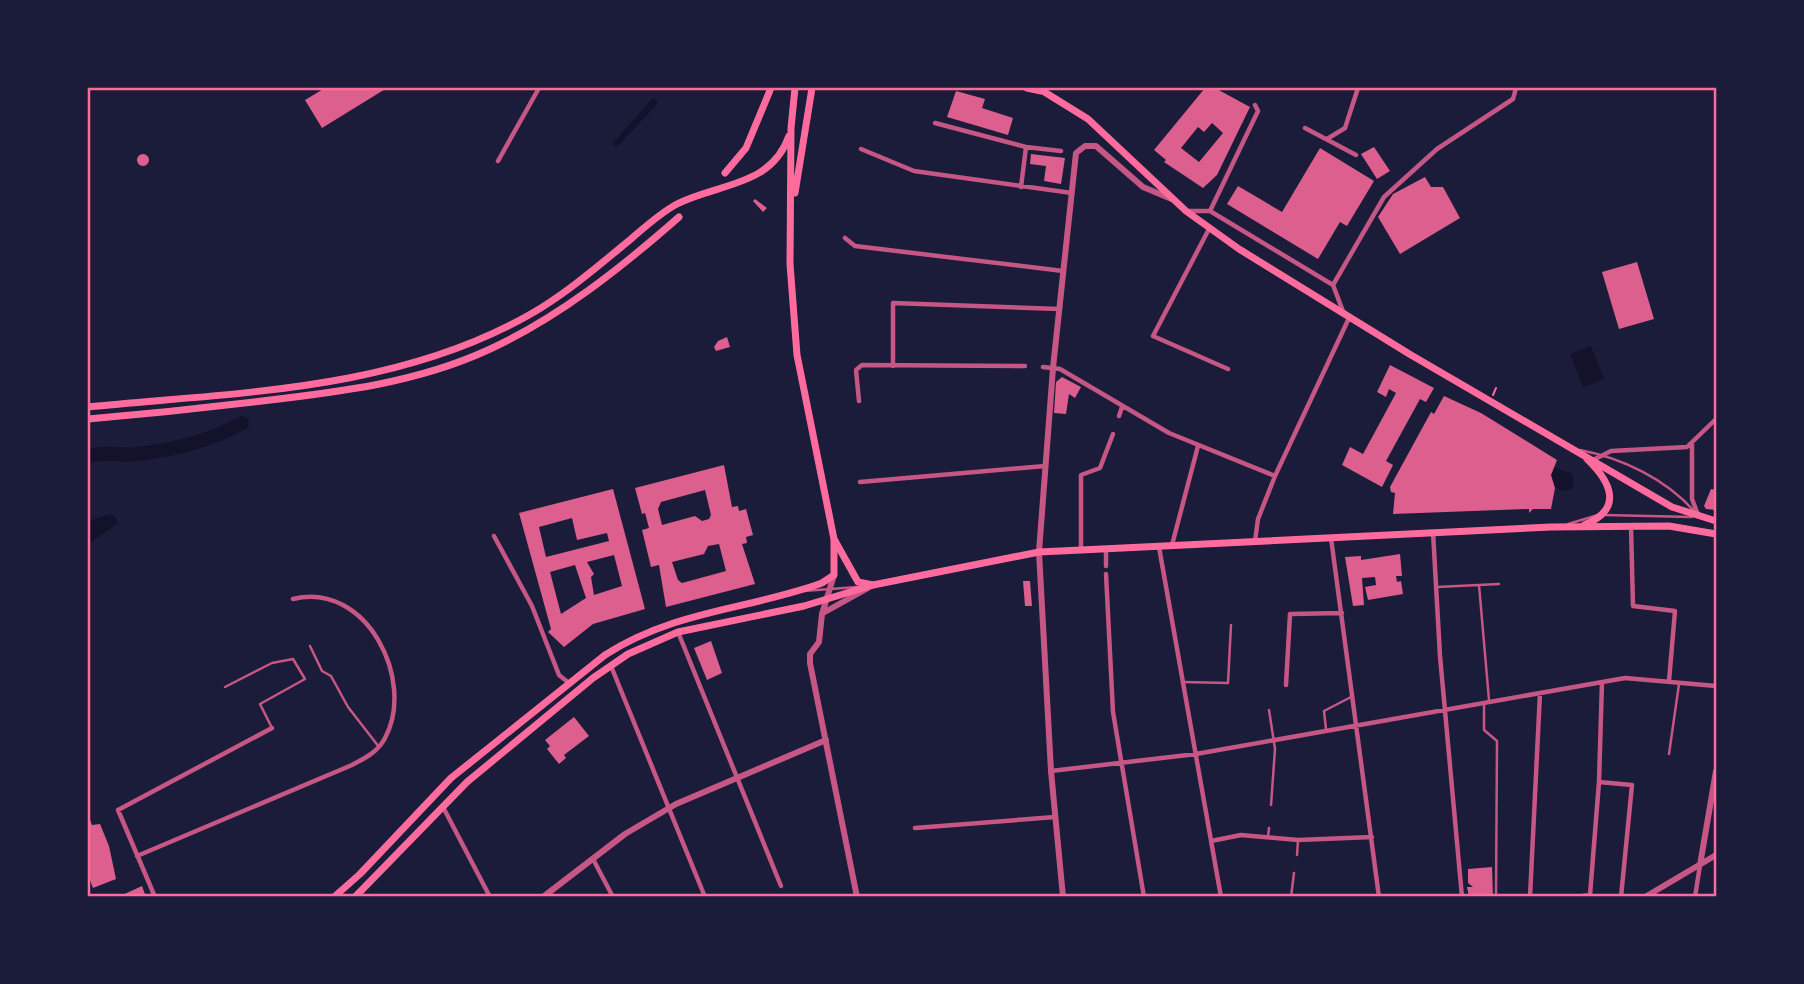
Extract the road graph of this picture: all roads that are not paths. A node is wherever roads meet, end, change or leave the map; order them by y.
1 (539, 88) edge
2 (771, 88) edge
3 (795, 88) edge
4 (812, 88) edge
5 (1027, 88) edge
6 (1358, 88) edge
7 (1516, 88) edge
8 (1041, 90) edge
9 (1255, 105) dead end
10 (935, 123) dead end
11 (792, 124) junction
12 (1305, 128) dead end
13 (1327, 139) junction
14 (1027, 146) junction
15 (861, 149) dead end
16 (1061, 151) dead end
17 (1356, 155) dead end
18 (498, 162) dead end
19 (725, 173) dead end
20 (1152, 180) junction
21 (1021, 187) junction
22 (1143, 187) junction
23 (1072, 194) junction
24 (1174, 200) junction
25 (793, 204) junction
26 (1186, 211) junction
27 (1210, 211) junction
28 (679, 217) dead end
29 (1209, 229) junction
30 (845, 238) dead end
31 (1063, 271) junction
32 (1333, 285) junction
33 (1059, 309) junction
34 (1347, 316) junction
35 (893, 366) junction
36 (1025, 366) dead end
37 (1043, 367) dead end
38 (1053, 368) junction
39 (1228, 369) dead end
40 (859, 401) dead end
41 (88, 407) edge
42 (1122, 407) junction
43 (1119, 416) dead end
44 (88, 419) edge
45 (1717, 419) edge
46 (1114, 434) dead end
47 (1692, 444) junction
48 (1198, 446) junction
49 (1576, 449) junction
50 (1602, 454) junction
51 (1593, 460) junction
52 (1045, 466) junction
53 (1275, 476) junction
54 (860, 482) dead end
55 (1601, 515) junction
56 (1699, 517) junction
57 (1717, 521) edge
58 (1561, 526) junction
59 (1580, 526) junction
60 (1631, 527) junction
61 (1433, 532) junction
62 (1717, 534) edge
63 (494, 536) dead end
64 (1330, 537) junction
65 (834, 539) junction
66 (1255, 541) junction
67 (1172, 546) junction
68 (1159, 547) junction
69 (1106, 548) junction
70 (1081, 550) junction
71 (1039, 552) junction
72 (1106, 566) dead end
73 (1106, 574) dead end
74 (834, 575) junction
75 (1499, 584) dead end
76 (873, 585) junction
77 (1479, 585) junction
78 (1437, 587) junction
79 (828, 590) junction
80 (790, 592) junction
81 (293, 599) dead end
82 (826, 599) junction
83 (1342, 613) junction
84 (822, 614) junction
85 (1231, 625) dead end
86 (678, 632) junction
87 (310, 646) dead end
88 (610, 665) junction
89 (559, 675) junction
90 (1669, 681) junction
91 (1183, 682) junction
92 (1602, 682) junction
93 (1680, 682) junction
94 (569, 683) junction
95 (1286, 685) dead end
96 (1717, 685) edge
97 (225, 687) dead end
98 (558, 691) junction
99 (1540, 693) junction
100 (1354, 695) junction
101 (1487, 704) junction
102 (1269, 710) dead end
103 (1445, 712) junction
104 (1358, 727) junction
105 (272, 729) joint
106 (1327, 733) junction
107 (826, 740) junction
108 (1275, 741) junction
109 (379, 747) junction
110 (1196, 754) junction
111 (1669, 754) dead end
112 (1123, 764) junction
113 (1051, 771) junction
114 (1717, 771) edge
115 (738, 776) junction
116 (1599, 782) junction
117 (1271, 804) dead end
118 (443, 807) junction
119 (669, 808) junction
120 (1055, 817) junction
121 (915, 828) dead end
122 (1269, 828) dead end
123 (1268, 837) junction
124 (1372, 837) junction
125 (1298, 840) junction
126 (1211, 841) junction
127 (1297, 855) dead end
128 (1717, 855) edge
129 (137, 856) junction
130 (593, 858) junction
131 (1700, 866) junction
132 (1294, 873) dead end
133 (781, 886) dead end
134 (1583, 896) edge
135 (155, 897) edge
136 (334, 897) edge
137 (355, 897) edge
138 (491, 897) edge
139 (544, 897) edge
140 (613, 897) edge
141 (705, 897) edge
142 (857, 897) edge
143 (1063, 897) edge
144 (1144, 897) edge
145 (1221, 897) edge
146 (1291, 897) edge
147 (1379, 897) edge
148 (1462, 897) edge
149 (1496, 897) edge
150 (1530, 897) edge
151 (1621, 897) edge
152 (1645, 897) edge
153 (1695, 897) edge

1 - 18 street
2 - 19 main road
3 - 11 main road
4 - 25 main road
5 - 8 main road
6 - 13 street
7 - 32 street
8 - 20 main road
9 - 27 street
10 - 14 street
11 - 25 main road
11 - 41 main road
12 - 13 street
13 - 17 street
14 - 16 street
14 - 21 street
15 - 21 street
20 - 22 street
20 - 24 main road
21 - 23 street
22 - 23 street
22 - 24 street
23 - 31 street
24 - 26 main road
25 - 65 main road
26 - 27 street
26 - 29 main road
27 - 32 street
28 - 44 main road
29 - 34 main road
29 - 39 street
30 - 31 street
31 - 33 street
32 - 34 street
33 - 35 street
33 - 38 street
34 - 49 main road
34 - 53 street
35 - 36 street
35 - 40 street
37 - 38 street
38 - 42 street
38 - 52 street
42 - 43 street
42 - 48 street
45 - 47 street
46 - 70 street
47 - 50 street
47 - 56 street
48 - 53 street
48 - 67 street
49 - 50 lane
49 - 51 main road
49 - 55 main road
50 - 51 street
50 - 56 lane
51 - 56 main road
52 - 54 street
52 - 71 street
53 - 66 street
55 - 56 lane
55 - 58 lane
55 - 59 main road
56 - 57 main road
58 - 59 main road
58 - 61 main road
59 - 60 main road
60 - 62 main road
60 - 90 street
61 - 64 main road
61 - 78 street
63 - 89 street
64 - 66 main road
64 - 83 street
65 - 74 main road
65 - 76 main road
66 - 67 main road
67 - 68 main road
68 - 69 main road
68 - 91 street
69 - 70 main road
69 - 72 street
70 - 71 main road
71 - 76 main road
71 - 113 street
73 - 112 street
74 - 79 street
74 - 80 main road
75 - 77 lane
76 - 79 lane
76 - 82 main road
76 - 84 street
77 - 78 lane
77 - 101 lane
78 - 103 street
79 - 80 lane
79 - 82 street
80 - 94 main road
81 - 109 street
82 - 84 street
82 - 86 main road
83 - 95 street
83 - 100 street
84 - 107 street
85 - 91 lane
86 - 88 main road
86 - 115 street
87 - 109 lane
88 - 118 main road
88 - 119 street
89 - 94 street
89 - 98 street
90 - 92 street
90 - 93 street
91 - 110 street
92 - 99 street
92 - 116 street
93 - 96 street
93 - 111 lane
94 - 98 main road
97 - 105 lane
98 - 136 main road
99 - 101 street
99 - 150 street
100 - 104 street
100 - 106 lane
101 - 103 street
101 - 149 lane
102 - 108 lane
103 - 104 street
103 - 148 street
104 - 106 street
104 - 124 street
105 - 129 street
106 - 108 street
107 - 115 street
107 - 142 street
108 - 110 street
108 - 117 lane
109 - 129 street
110 - 112 street
110 - 126 street
112 - 113 street
112 - 144 street
113 - 120 street
114 - 131 street
115 - 119 street
115 - 133 street
116 - 134 street
116 - 151 street
118 - 137 main road
118 - 138 street
119 - 130 street
119 - 141 street
120 - 121 street
120 - 143 street
122 - 123 lane
123 - 125 street
123 - 126 street
124 - 125 street
124 - 147 street
125 - 127 lane
126 - 145 street
128 - 131 street
129 - 135 street
130 - 139 street
130 - 140 street
131 - 152 street
131 - 153 street
132 - 146 lane

